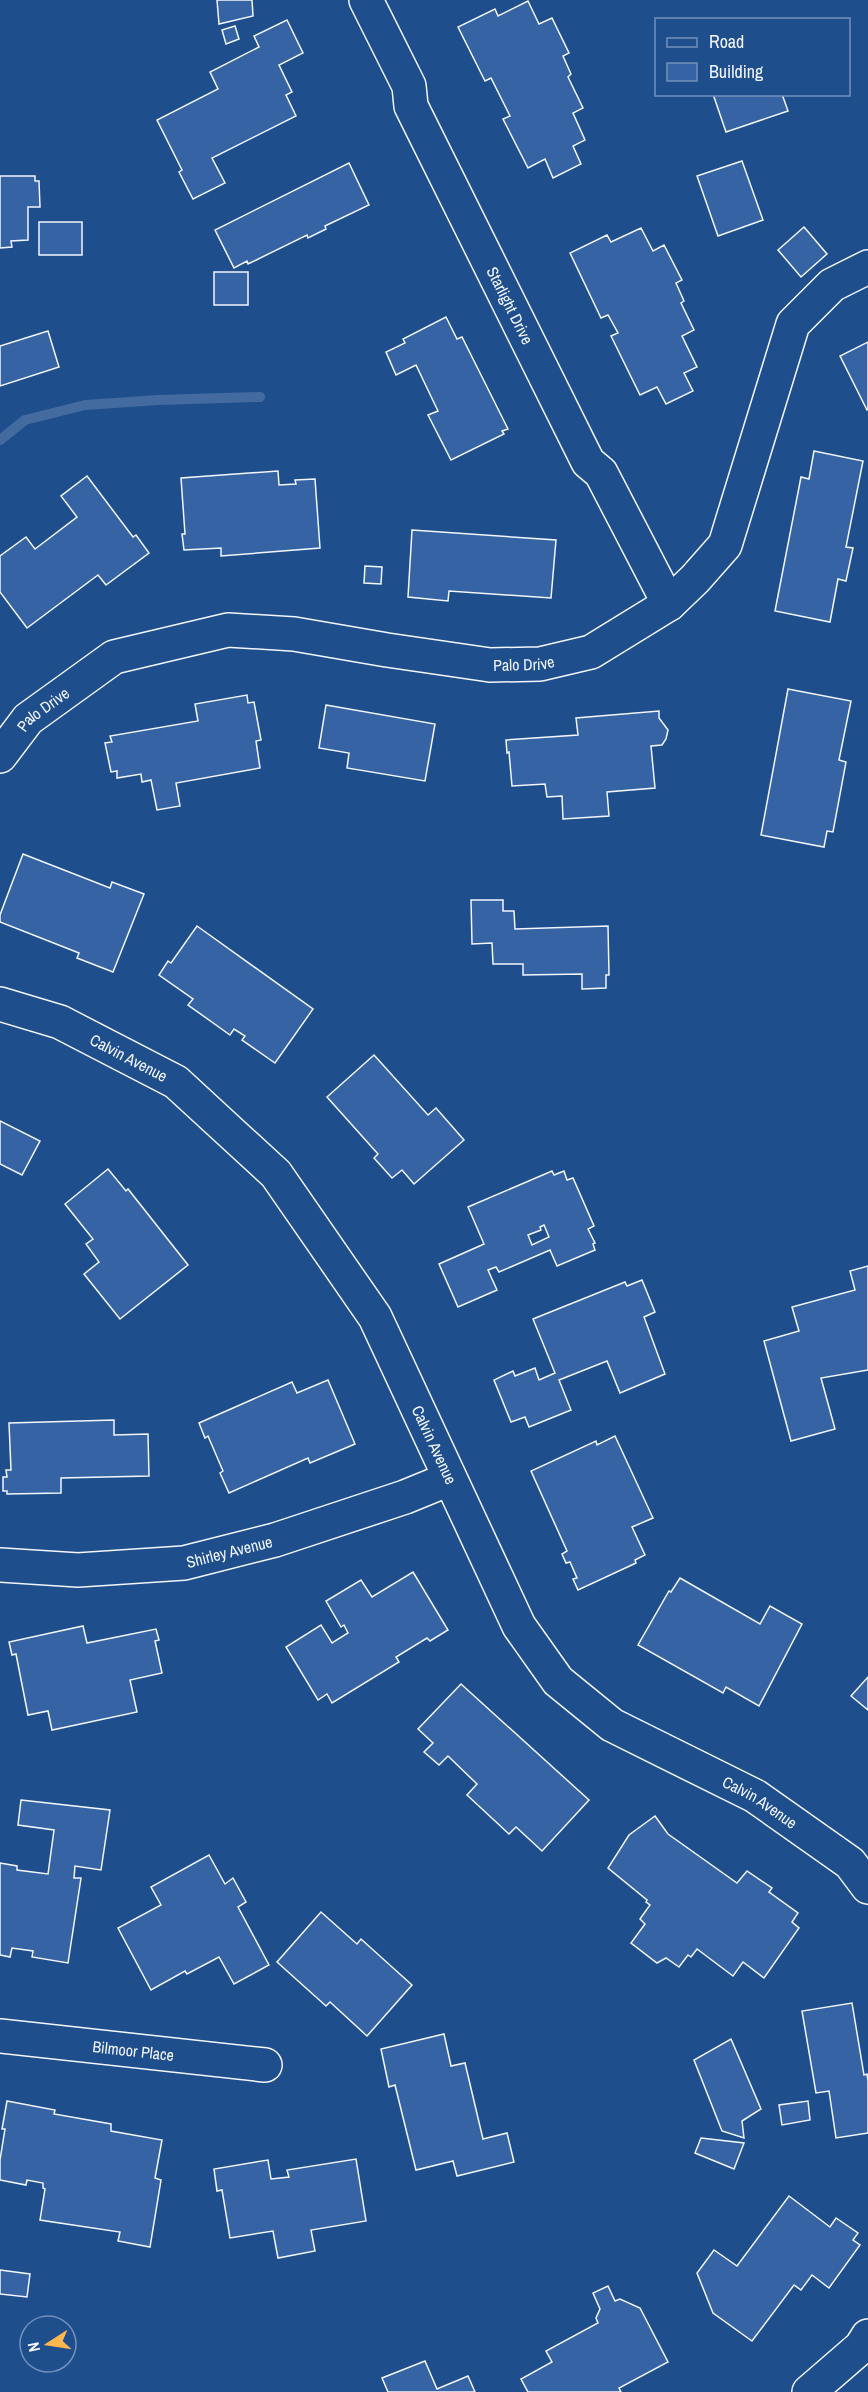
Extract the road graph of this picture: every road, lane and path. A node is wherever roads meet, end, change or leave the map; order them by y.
1 (366, 0) edge
2 (868, 267) edge
3 (669, 604) junction
4 (0, 756) edge
5 (0, 1004) edge
6 (449, 1479) junction
7 (0, 1565) edge
8 (868, 1887) edge
9 (0, 2036) edge
10 (265, 2065) dead end
11 (868, 2336) edge
12 (809, 2392) edge

1 - 3 street, Starlight Drive
2 - 3 street, Palo Drive
3 - 4 street, Palo Drive
5 - 6 street, Calvin Avenue
6 - 7 street, Shirley Avenue
6 - 8 street, Calvin Avenue
9 - 10 street, Bilmoor Place
11 - 12 street

